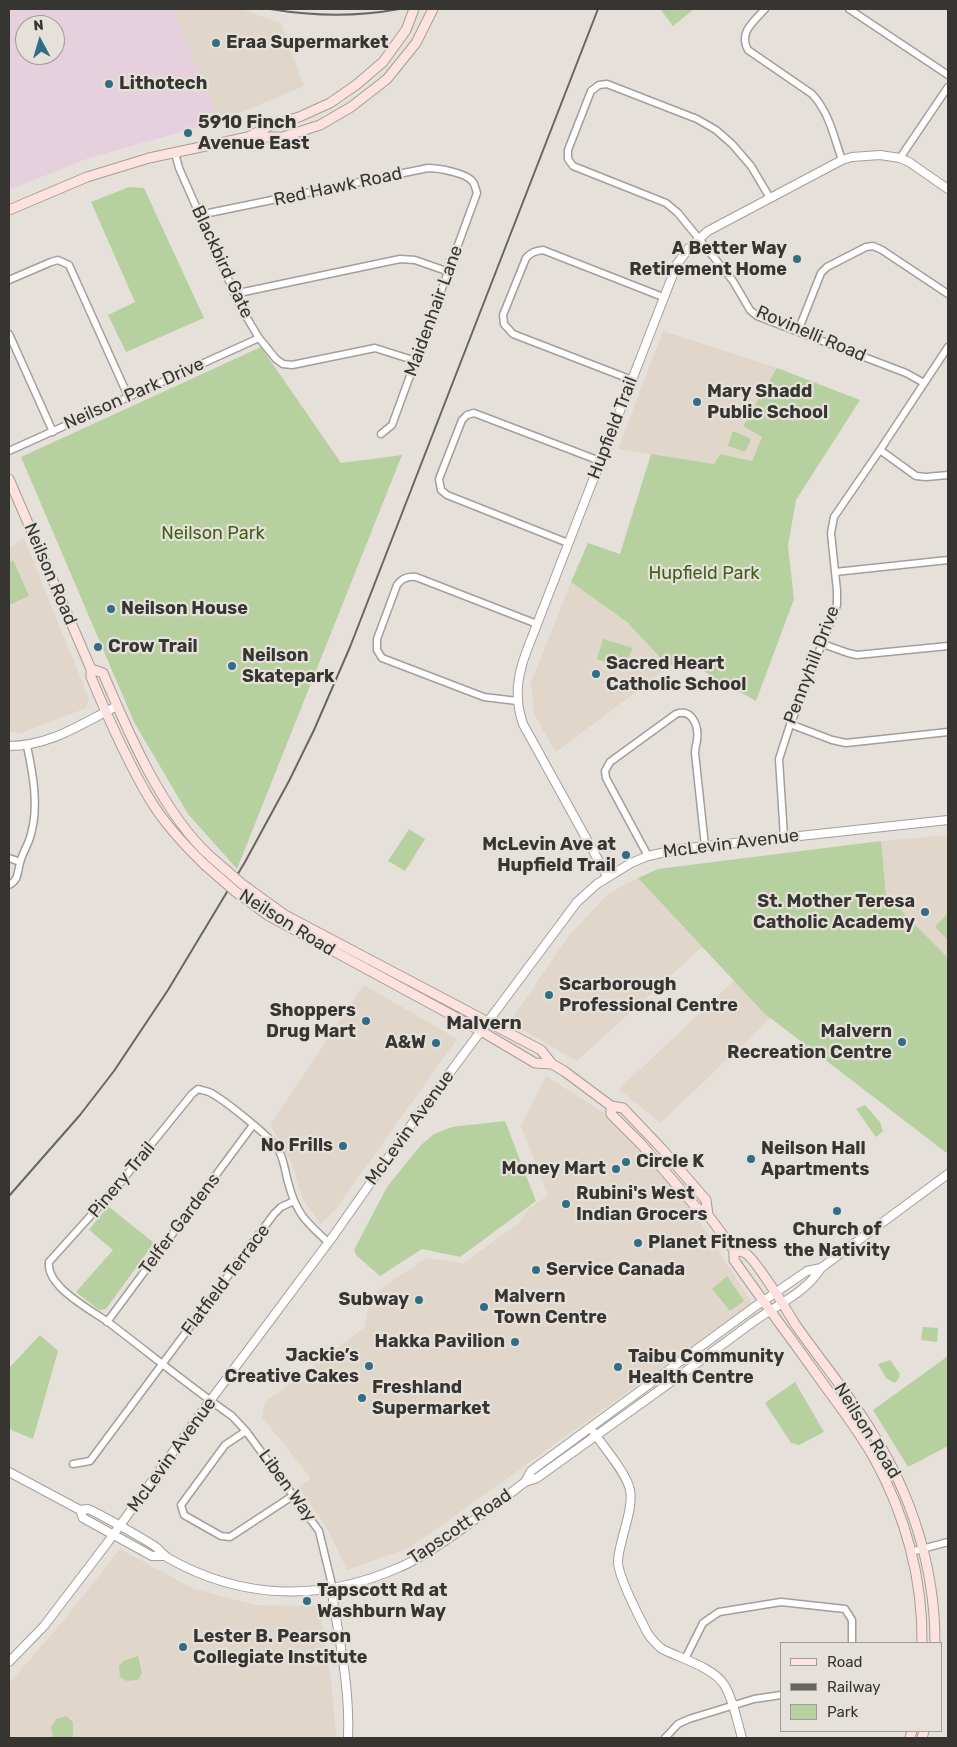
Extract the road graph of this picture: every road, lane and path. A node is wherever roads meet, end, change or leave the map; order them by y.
1 (414, 9) edge
2 (433, 9) edge
3 (765, 9) edge
4 (849, 9) edge
5 (948, 75) edge
6 (948, 87) edge
7 (248, 137) junction
8 (175, 153) junction
9 (900, 158) junction
10 (842, 160) junction
11 (474, 183) joint
12 (948, 189) edge
13 (770, 198) junction
14 (9, 210) edge
15 (200, 215) junction
16 (698, 239) junction
17 (449, 272) junction
18 (9, 280) edge
19 (234, 294) junction
20 (948, 294) edge
21 (663, 297) junction
22 (798, 331) junction
23 (9, 334) edge
24 (259, 338) junction
25 (948, 347) edge
26 (416, 361) junction
27 (632, 380) junction
28 (924, 383) junction
29 (128, 396) junction
30 (52, 432) junction
31 (381, 434) dead end
32 (880, 450) junction
33 (9, 451) edge
34 (600, 461) junction
35 (948, 475) edge
36 (9, 478) edge
37 (568, 543) junction
38 (948, 560) edge
39 (835, 572) junction
40 (537, 624) junction
41 (823, 644) junction
42 (948, 646) edge
43 (91, 669) junction
44 (517, 701) junction
45 (117, 706) junction
46 (105, 711) junction
47 (790, 724) junction
48 (948, 732) edge
49 (9, 746) edge
50 (28, 746) junction
51 (948, 820) edge
52 (784, 837) junction
53 (705, 846) junction
54 (648, 856) junction
55 (9, 858) edge
56 (20, 862) junction
57 (608, 876) junction
58 (9, 885) edge
59 (272, 912) junction
60 (488, 1022) junction
61 (481, 1031) junction
62 (552, 1064) junction
63 (611, 1106) junction
64 (253, 1125) junction
65 (666, 1153) junction
66 (657, 1161) junction
67 (948, 1174) edge
68 (294, 1202) junction
69 (708, 1215) junction
70 (328, 1242) junction
71 (734, 1250) junction
72 (821, 1268) junction
73 (775, 1293) junction
74 (762, 1301) junction
75 (782, 1303) junction
76 (769, 1310) junction
77 (107, 1322) junction
78 (812, 1348) junction
79 (802, 1355) junction
80 (162, 1364) junction
81 (210, 1401) junction
82 (590, 1428) junction
83 (246, 1430) junction
84 (596, 1436) junction
85 (73, 1464) dead end
86 (9, 1472) edge
87 (525, 1482) junction
88 (294, 1495) junction
89 (80, 1510) junction
90 (120, 1526) junction
91 (114, 1534) junction
92 (948, 1542) edge
93 (923, 1549) junction
94 (911, 1552) junction
95 (163, 1556) junction
96 (333, 1589) junction
97 (852, 1642) edge
98 (922, 1642) edge
99 (934, 1642) edge
100 (684, 1659) junction
101 (9, 1662) edge
102 (780, 1695) edge
103 (732, 1705) junction
104 (348, 1738) edge
105 (664, 1738) edge
106 (742, 1738) edge

1 - 7 main road
2 - 7 main road
3 - 10 street
4 - 5 street
6 - 9 street
7 - 8 main road
8 - 14 main road
8 - 15 street, Blackbird Gate
9 - 10 street, Hupfield Trail
9 - 12 street, Hupfield Trail
10 - 13 street, Hupfield Trail
11 - 15 street, Red Hawk Road
11 - 17 street, Maidenhair Lane
13 - 16 street, Hupfield Trail
13 - 16 street, Rovinelli Road
15 - 19 street, Blackbird Gate
16 - 21 street, Hupfield Trail
16 - 22 street, Rovinelli Road
17 - 19 street
17 - 26 street, Maidenhair Lane
18 - 29 street
19 - 24 street, Blackbird Gate
20 - 22 street
21 - 27 street, Hupfield Trail
21 - 27 street
22 - 28 street, Rovinelli Road
23 - 30 street
24 - 26 street, Blackbird Gate
24 - 29 street, Neilson Park Drive
25 - 28 street, Pennyhill Drive
26 - 31 street, Maidenhair Lane
27 - 34 street, Hupfield Trail
28 - 32 street, Pennyhill Drive
29 - 30 street, Neilson Park Drive
30 - 33 street, Neilson Park Drive
32 - 35 street
32 - 39 street, Pennyhill Drive
34 - 37 street, Hupfield Trail
34 - 37 street
36 - 43 main road, Neilson Road
37 - 40 street, Hupfield Trail
38 - 39 street
39 - 41 street, Pennyhill Drive
40 - 44 street, Hupfield Trail
40 - 44 street
41 - 42 street
41 - 47 street, Pennyhill Drive
43 - 45 main road, Neilson Road
43 - 46 main road, Neilson Road
44 - 57 street, Hupfield Trail
45 - 46 street
45 - 59 main road, Neilson Road, bridge
46 - 50 street
46 - 59 main road, Neilson Road, bridge
47 - 48 street
47 - 52 street, Pennyhill Drive
49 - 50 street
50 - 56 street
51 - 52 street, McLevin Avenue
52 - 53 street, McLevin Avenue
53 - 54 street, McLevin Avenue
53 - 54 street
54 - 57 street, McLevin Avenue
55 - 56 street
56 - 58 street
57 - 60 street, McLevin Avenue
59 - 60 main road, Neilson Road
59 - 61 main road, Neilson Road
60 - 61 street, McLevin Avenue
60 - 62 main road, Neilson Road
61 - 62 main road, Neilson Road
61 - 70 street, McLevin Avenue
62 - 63 main road, Neilson Road
63 - 65 main road, Neilson Road
63 - 66 main road, Neilson Road
64 - 68 street, Pinery Trail
64 - 77 street, Telfer Gardens
64 - 77 street, Pinery Trail
65 - 66 main road
65 - 69 main road, Neilson Road
66 - 69 main road, Neilson Road
67 - 72 street
68 - 70 street, Pinery Trail
68 - 80 street, Flatfield Terrace
69 - 71 main road, Neilson Road
70 - 81 street, McLevin Avenue
71 - 73 main road, Neilson Road
71 - 74 main road, Neilson Road
72 - 73 street, Tapscott Road
72 - 75 street, Tapscott Road
73 - 74 street, Tapscott Road
73 - 75 main road, Neilson Road
74 - 76 main road, Neilson Road
74 - 82 street, Tapscott Road
75 - 76 street, Tapscott Road
75 - 78 main road, Neilson Road
76 - 79 main road, Neilson Road
76 - 84 street, Tapscott Road
77 - 80 street, Pinery Trail
78 - 79 main road
78 - 93 main road, Neilson Road
79 - 94 main road, Neilson Road
80 - 81 street, Pinery Trail
80 - 85 street, Flatfield Terrace
81 - 83 street, Liben Way
81 - 90 street, McLevin Avenue
82 - 84 street
82 - 87 street, Tapscott Road
83 - 88 street, Liben Way
83 - 88 street
84 - 87 street, Tapscott Road
84 - 100 street
86 - 89 street, Tapscott Road
87 - 96 street, Tapscott Road
88 - 96 street, Liben Way
89 - 90 street, Tapscott Road
89 - 91 street, Tapscott Road
90 - 91 street, McLevin Avenue
90 - 95 street, Tapscott Road
91 - 95 street, Tapscott Road
91 - 101 street, McLevin Avenue
92 - 93 street
93 - 94 street
93 - 99 main road, Neilson Road
94 - 98 main road, Neilson Road
95 - 96 street, Tapscott Road
96 - 104 street
97 - 100 street
100 - 103 street
102 - 103 street
103 - 105 street
103 - 106 street

